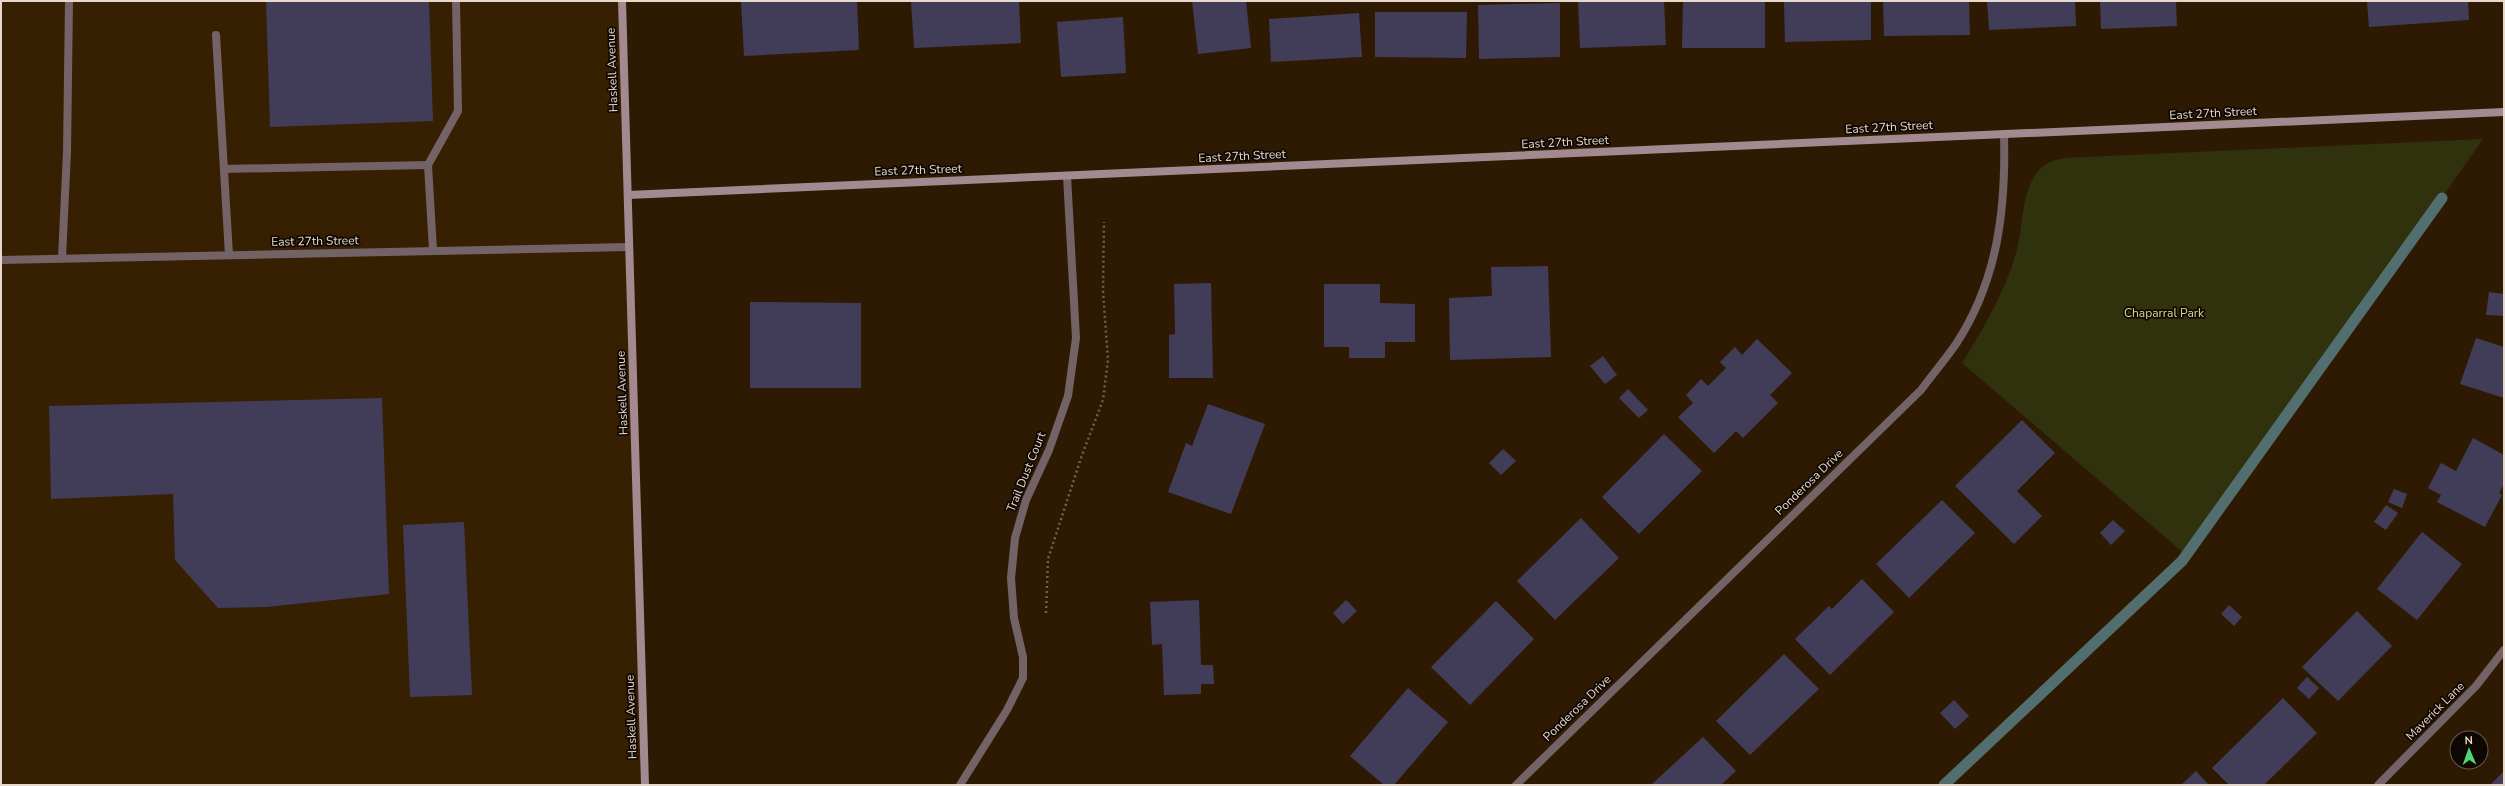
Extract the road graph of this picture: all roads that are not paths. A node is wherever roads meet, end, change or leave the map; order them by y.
1 (69, 1) edge
2 (456, 1) edge
3 (622, 1) edge
4 (216, 35) dead end
5 (2504, 112) edge
6 (2004, 134) junction
7 (428, 166) junction
8 (224, 169) junction
9 (1067, 176) junction
10 (628, 195) junction
11 (629, 247) junction
12 (434, 250) junction
13 (229, 255) junction
14 (62, 258) junction
15 (1, 260) edge
16 (2504, 650) edge
17 (645, 785) edge
18 (960, 785) edge
19 (1516, 785) edge
20 (2378, 785) edge

1 - 14 street
2 - 7 street
3 - 10 street, Haskell Avenue
4 - 8 street
5 - 6 street, East 27th Street
6 - 9 street, East 27th Street
6 - 19 street, Ponderosa Drive
7 - 8 street
7 - 12 street
8 - 13 street
9 - 10 street, East 27th Street
9 - 18 street, Trail Dust Court
10 - 11 street, Haskell Avenue
11 - 12 street, East 27th Street
11 - 17 street, Haskell Avenue
12 - 13 street, East 27th Street
13 - 14 street, East 27th Street
14 - 15 street, East 27th Street
16 - 20 street, Maverick Lane

